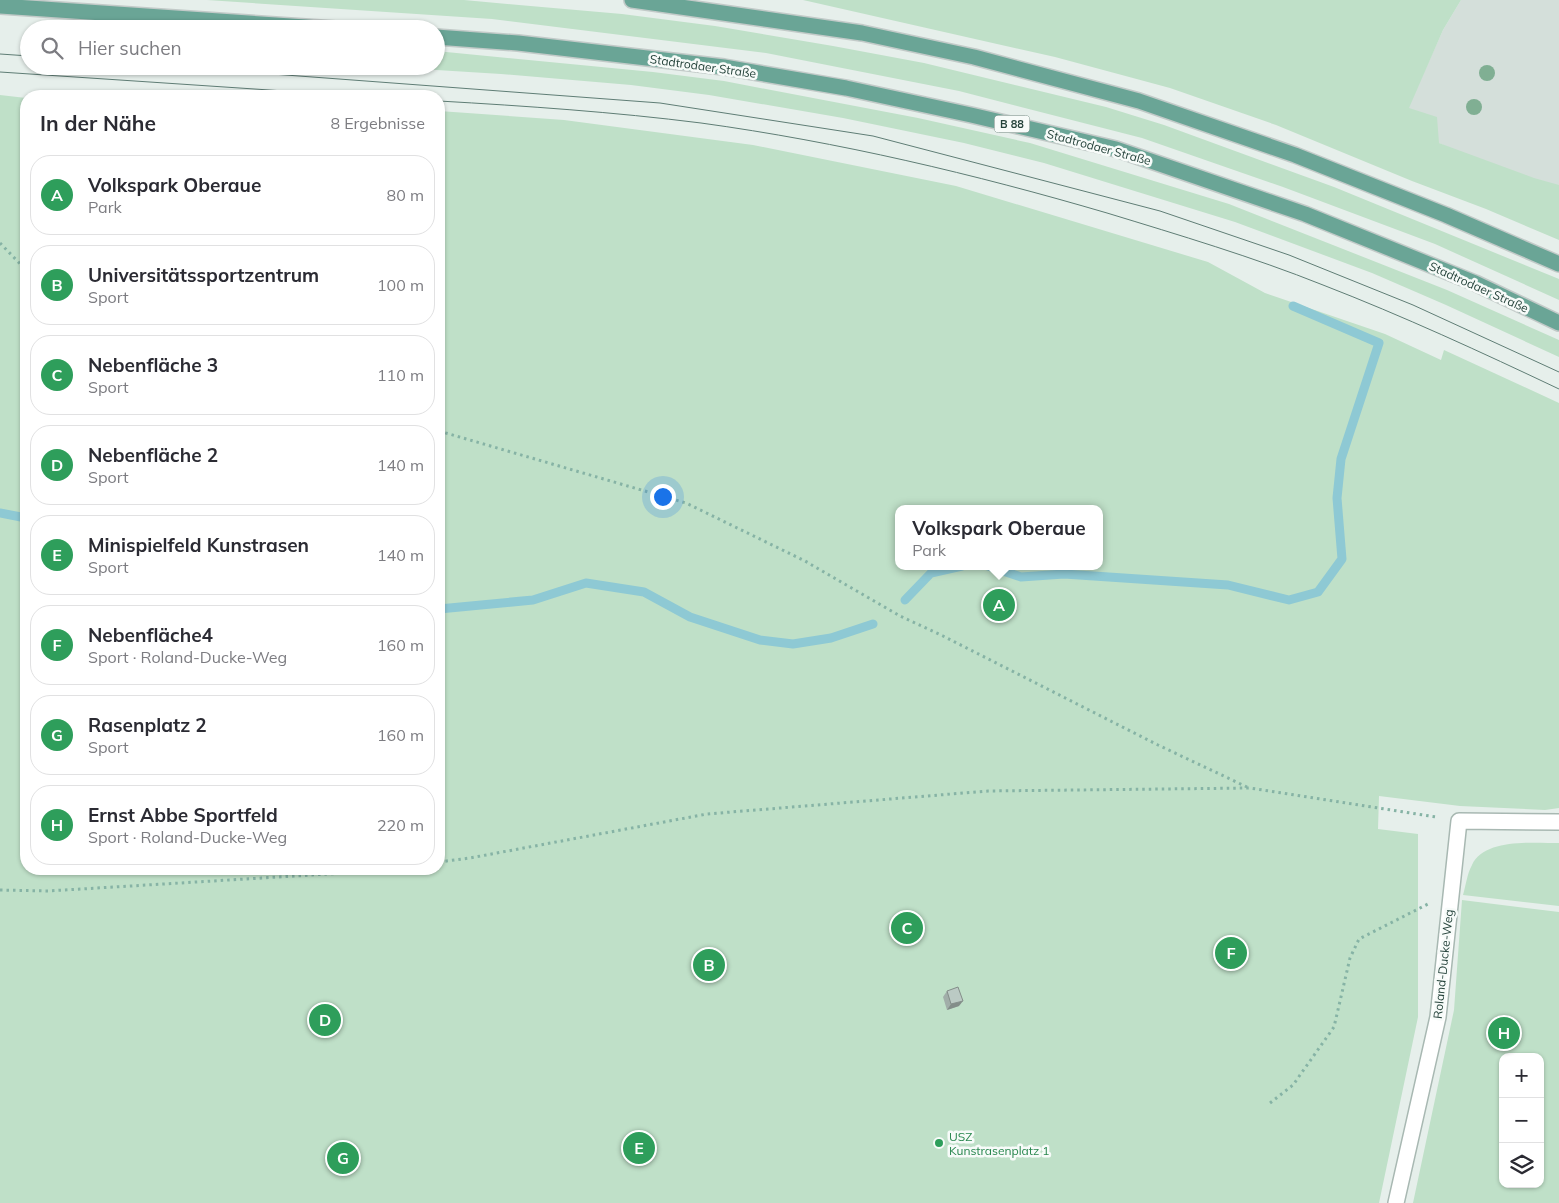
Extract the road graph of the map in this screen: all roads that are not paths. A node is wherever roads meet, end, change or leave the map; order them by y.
1 (632, 0) edge
2 (0, 6) edge
3 (204, 20) edge
4 (445, 38) edge
5 (1559, 264) edge
6 (1559, 323) edge
7 (1559, 822) edge
8 (1396, 1203) edge

1 - 5 main road
2 - 3 main road
4 - 6 main road, Stadtrodaer Straße / B 88
7 - 8 street, Roland-Ducke-Weg

